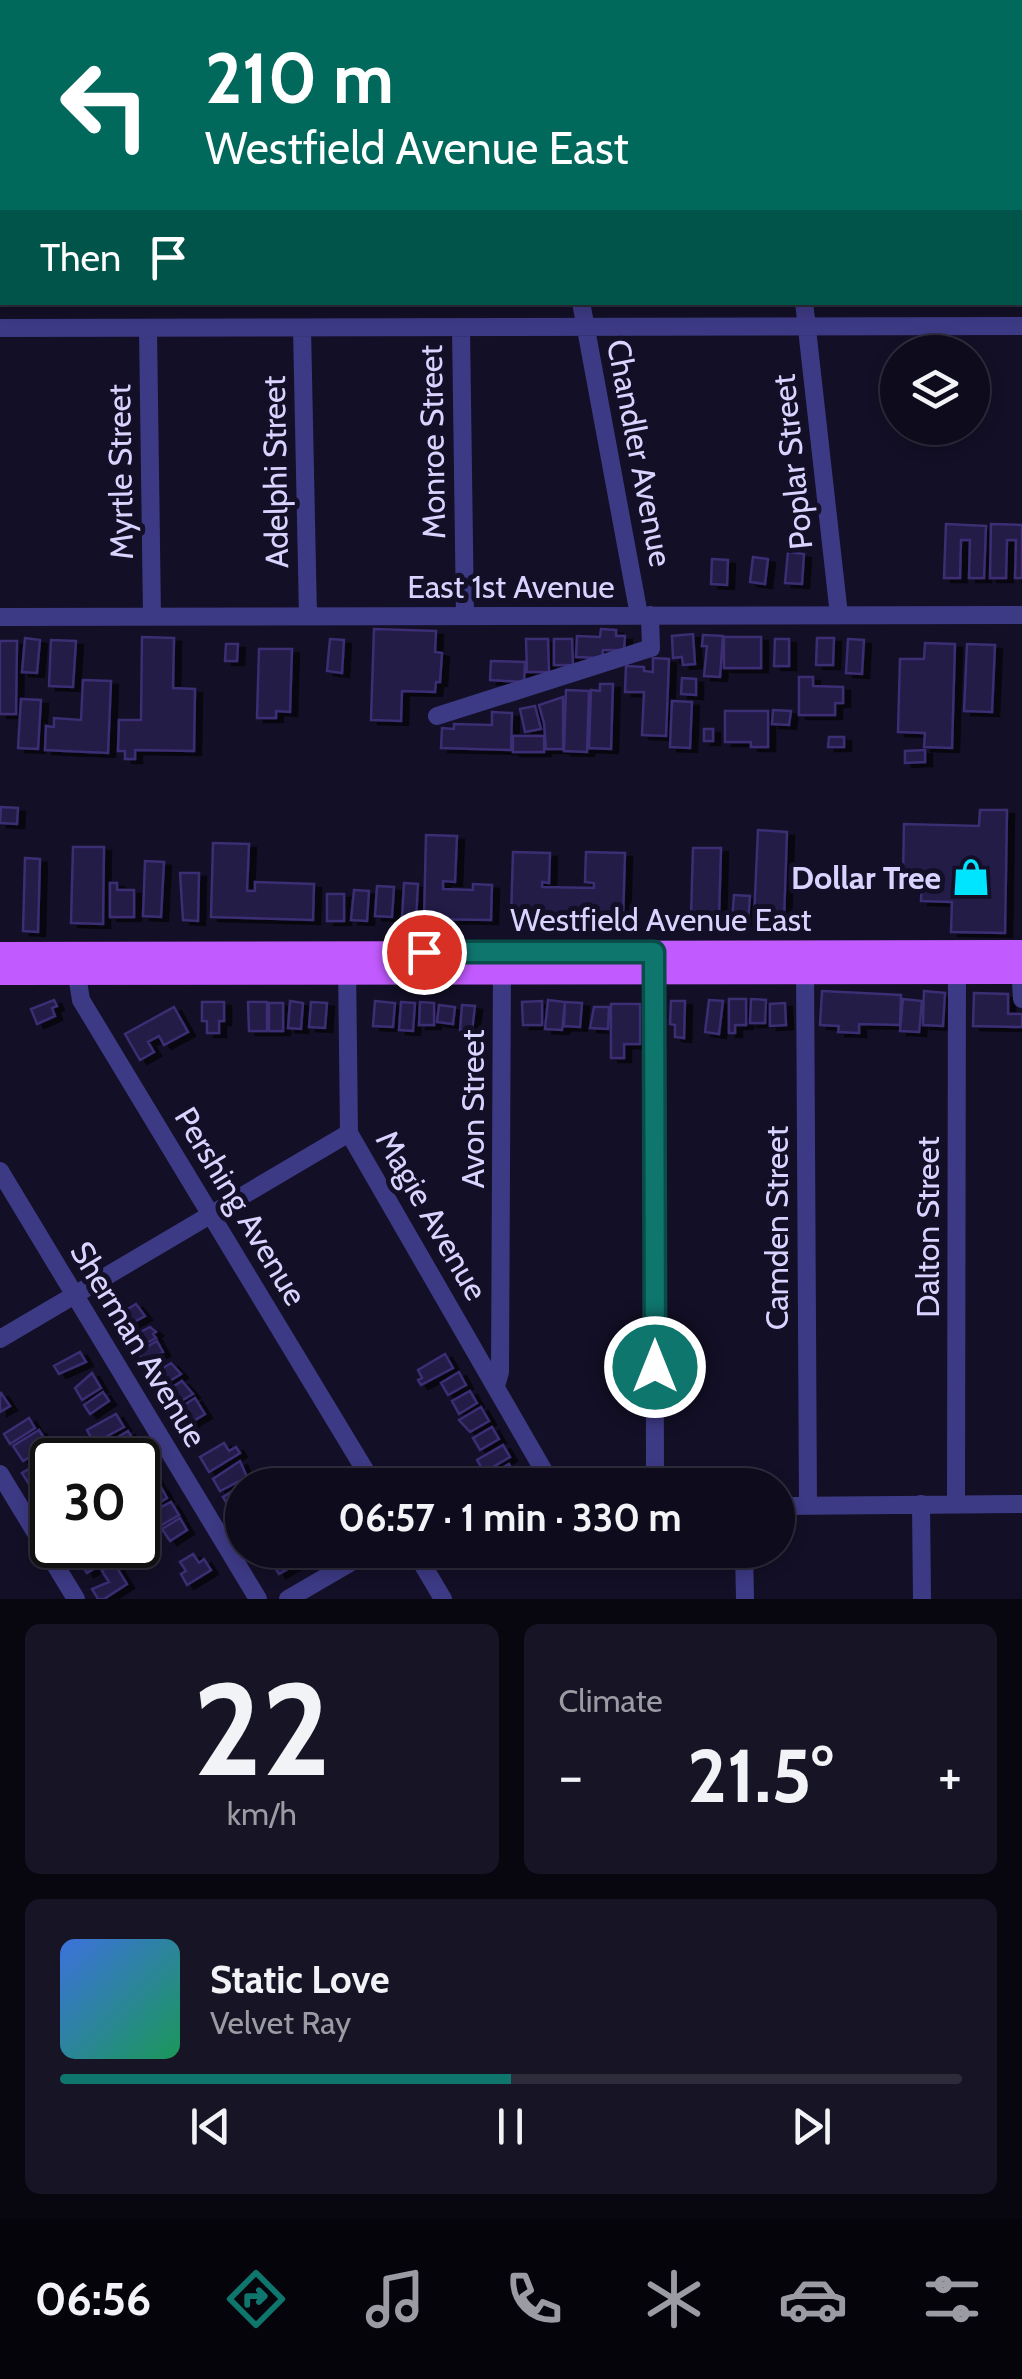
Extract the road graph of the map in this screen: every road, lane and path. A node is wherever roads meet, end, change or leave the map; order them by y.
1 (581, 305) edge
2 (804, 305) edge
3 (1022, 326) edge
4 (807, 327) junction
5 (0, 328) edge
6 (148, 328) junction
7 (302, 328) junction
8 (461, 328) junction
9 (585, 328) junction
10 (839, 615) junction
11 (1022, 615) edge
12 (0, 616) edge
13 (152, 616) junction
14 (308, 616) junction
15 (465, 616) junction
16 (645, 616) junction
17 (437, 716) dead end
18 (0, 952) edge
19 (502, 962) junction
20 (654, 962) junction
21 (805, 962) junction
22 (957, 962) junction
23 (1021, 962) edge
24 (75, 963) junction
25 (347, 963) junction
26 (0, 974) edge
27 (1022, 999) edge
28 (349, 1132) junction
29 (0, 1171) edge
30 (210, 1214) junction
31 (75, 1295) junction
32 (0, 1339) edge
33 (496, 1386) junction
34 (364, 1468) edge
35 (542, 1468) edge
36 (655, 1468) edge
37 (0, 1474) edge
38 (922, 1504) junction
39 (956, 1504) junction
40 (1022, 1504) edge
41 (795, 1505) edge
42 (808, 1505) junction
43 (341, 1568) edge
44 (425, 1568) edge
45 (744, 1568) edge
46 (76, 1599) edge
47 (258, 1599) edge
48 (288, 1599) edge
49 (443, 1599) edge
50 (745, 1599) edge
51 (922, 1599) edge

1 - 9 street, Chandler Avenue
2 - 4 street, Poplar Street
3 - 4 street
4 - 9 street
4 - 10 street, Poplar Street
5 - 6 street
6 - 7 street
6 - 13 street, Myrtle Street
7 - 8 street
7 - 14 street, Adelphi Street
8 - 9 street
8 - 15 street, Monroe Street
9 - 16 street, Chandler Avenue
10 - 11 street, East 1st Avenue
10 - 16 street, East 1st Avenue
12 - 13 street, East 1st Avenue
13 - 14 street, East 1st Avenue
14 - 15 street, East 1st Avenue
15 - 16 street, East 1st Avenue
16 - 17 street
18 - 24 main road, Westfield Avenue East
19 - 20 main road, Westfield Avenue East
19 - 25 main road, Westfield Avenue East
19 - 33 street, Avon Street
20 - 21 main road, Westfield Avenue East
20 - 36 street
21 - 22 main road, Westfield Avenue East
21 - 42 street, Camden Street
22 - 23 main road, Westfield Avenue East
22 - 39 street, Dalton Street
23 - 27 street
24 - 25 main road, Westfield Avenue East
24 - 26 main road, Westfield Avenue East
24 - 30 street, Pershing Avenue
25 - 28 street, Magie Avenue
28 - 30 street
28 - 33 street, Magie Avenue
29 - 31 street, Sherman Avenue
30 - 31 street
30 - 34 street, Pershing Avenue
31 - 32 street
31 - 47 street, Sherman Avenue
33 - 35 street, Magie Avenue
37 - 46 street
38 - 39 street
38 - 42 street
38 - 51 street
39 - 40 street
41 - 42 street
43 - 48 street
44 - 49 street
45 - 50 street

